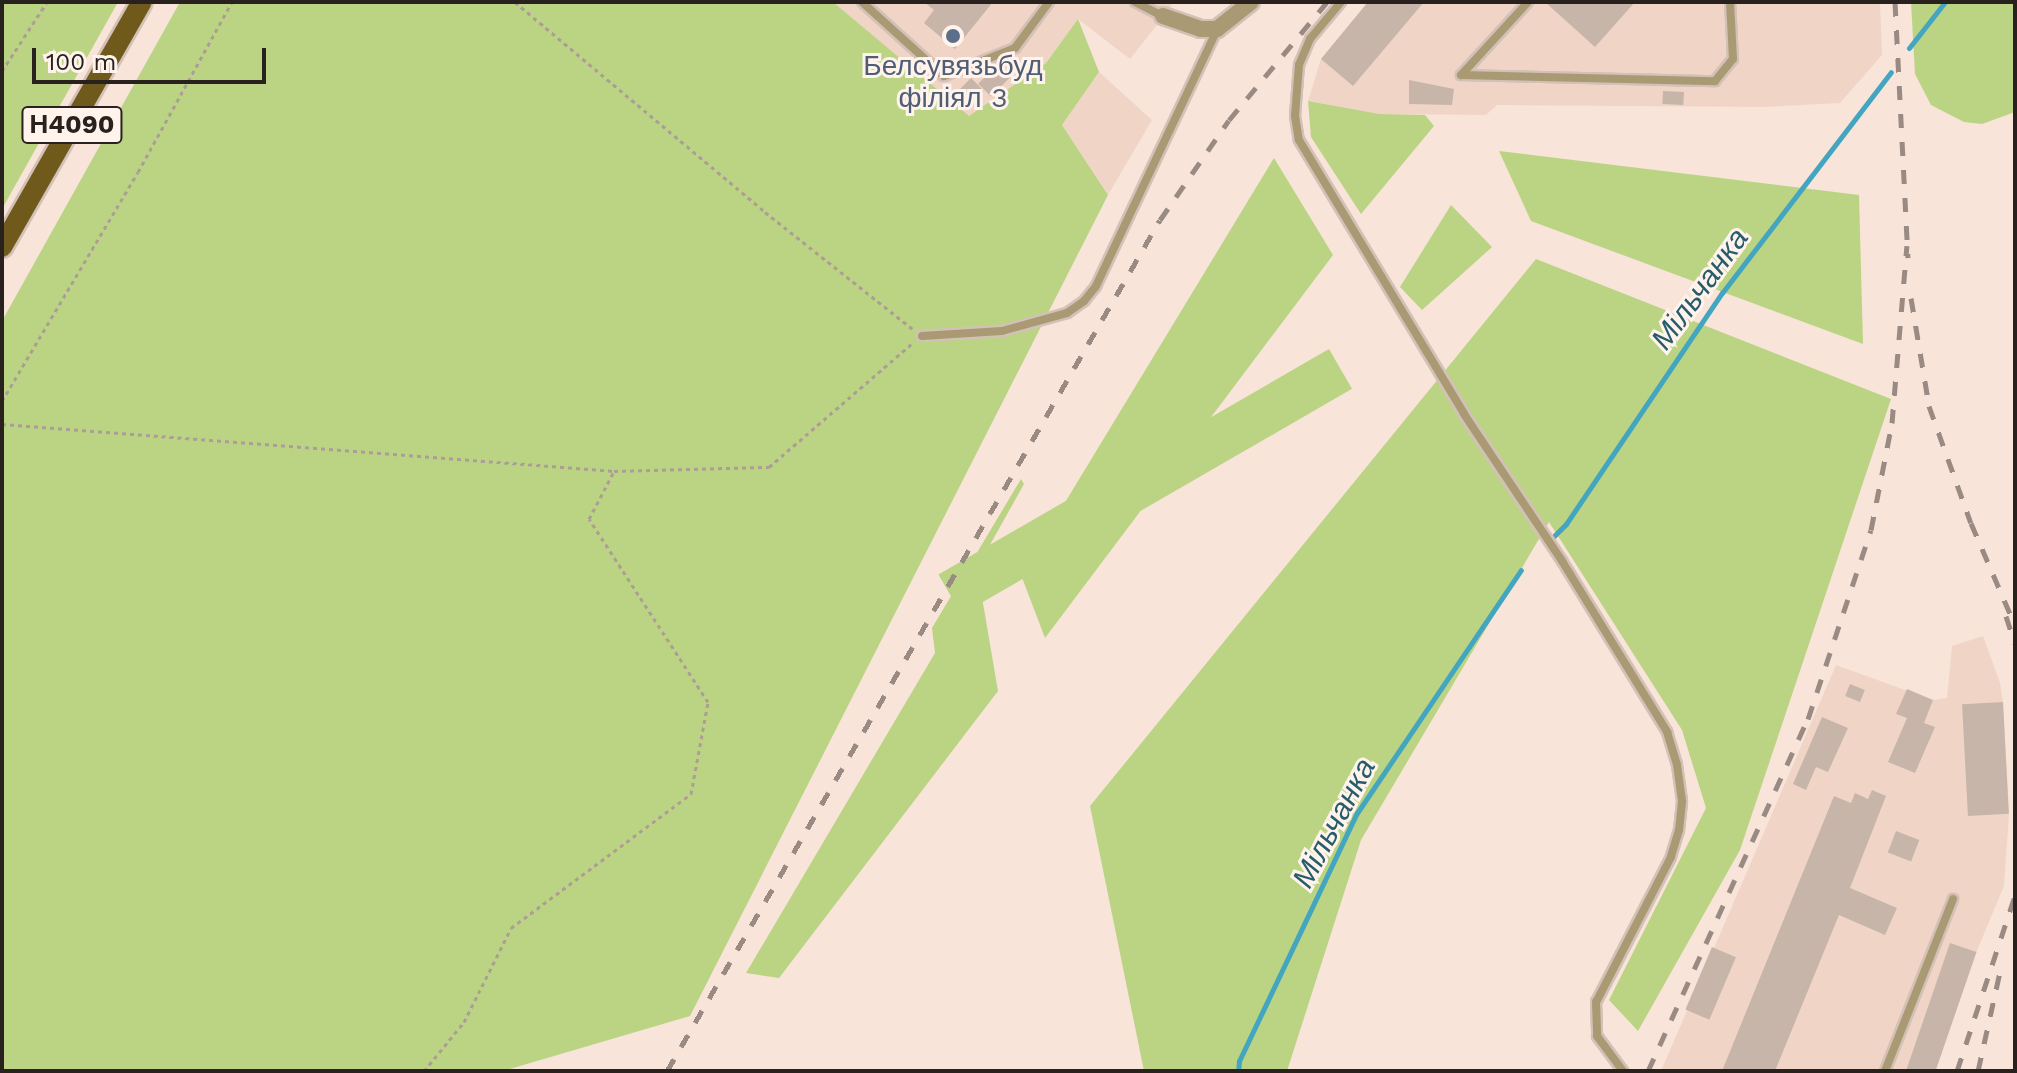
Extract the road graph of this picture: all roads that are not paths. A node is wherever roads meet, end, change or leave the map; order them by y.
1 (142, 2) edge
2 (862, 2) edge
3 (1049, 2) edge
4 (1135, 2) edge
5 (1251, 2) edge
6 (1341, 2) edge
7 (1528, 2) edge
8 (1730, 2) edge
9 (1163, 16) joint
10 (1217, 29) junction
11 (2, 247) edge
12 (922, 336) road end
13 (1953, 899) dead end
14 (1623, 1071) edge
15 (1885, 1071) edge

1 - 11 main road, Н4090
2 - 3 lane
4 - 9 lane
5 - 10 street
6 - 14 lane
7 - 8 lane
9 - 10 street
10 - 12 lane
13 - 15 lane

